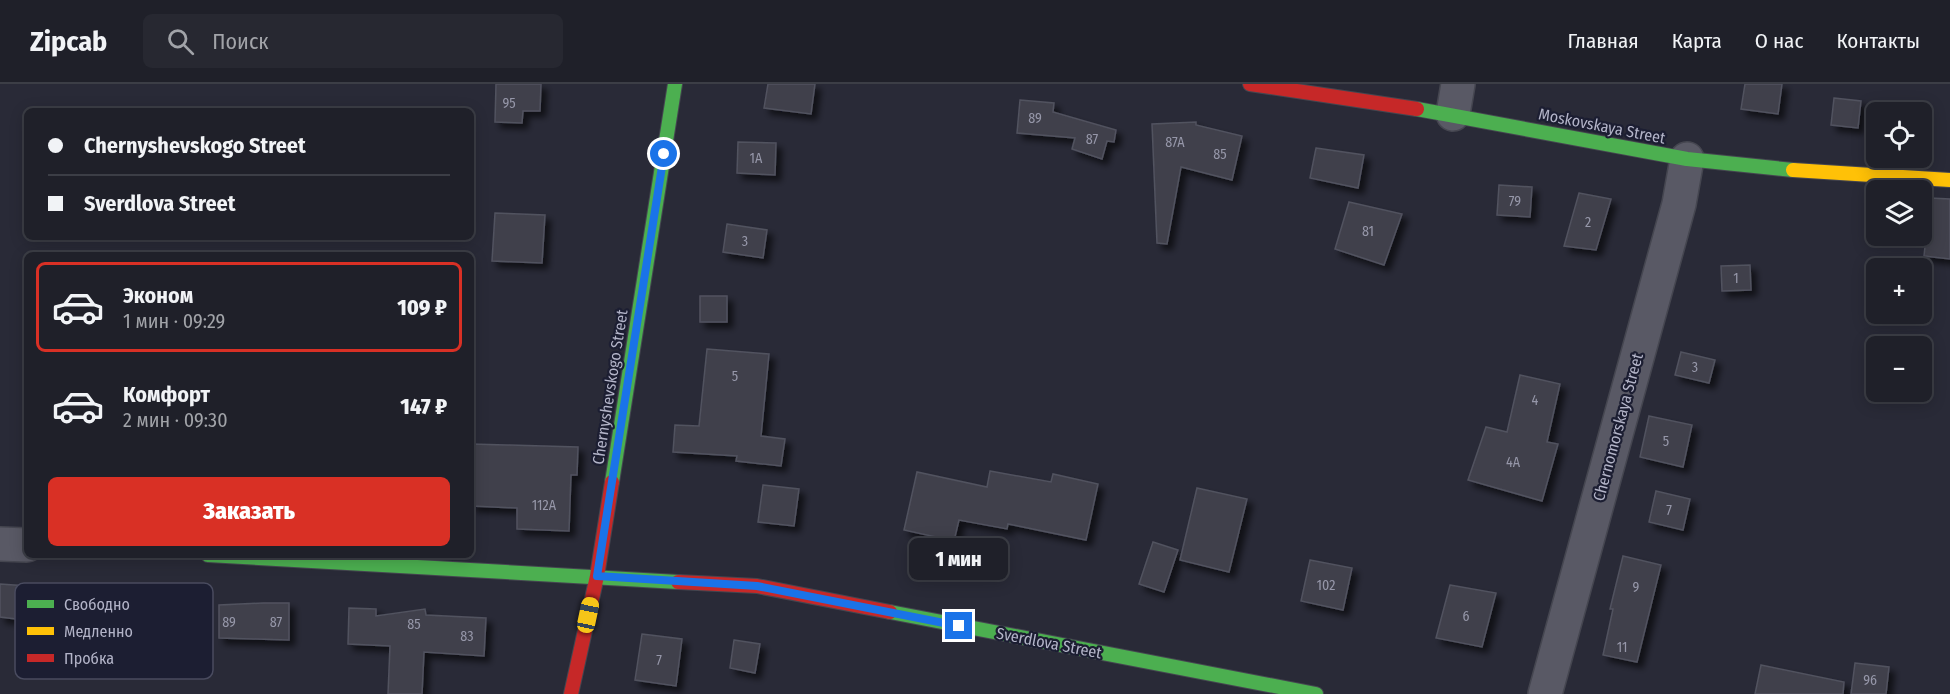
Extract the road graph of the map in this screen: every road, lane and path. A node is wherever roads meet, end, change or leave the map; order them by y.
1 (675, 84) edge
2 (1250, 84) edge
3 (1455, 99) edge
4 (1688, 159) junction
5 (1950, 180) edge
6 (0, 544) edge
7 (24, 545) edge
8 (264, 558) edge
9 (597, 576) junction
10 (571, 694) edge
11 (1316, 694) edge
12 (1545, 694) edge

1 - 9 street, Chernyshevskogo Street
2 - 3 street, Moskovskaya Street
3 - 4 street, Moskovskaya Street
4 - 5 street, Moskovskaya Street
4 - 12 street, Chernomorskaya Street
6 - 7 street
8 - 9 street, Sverdlova Street
9 - 10 street, Chernyshevskogo Street
9 - 11 street, Sverdlova Street

